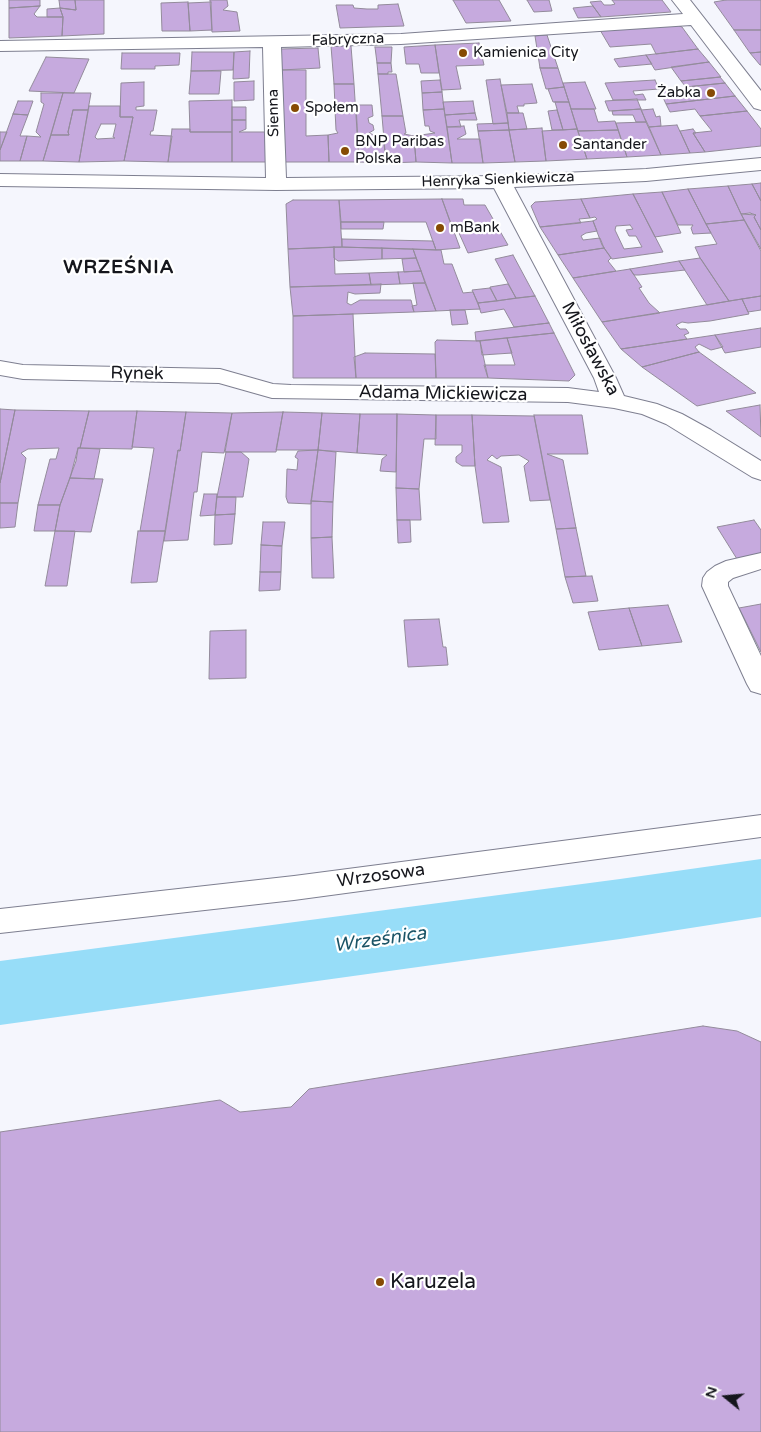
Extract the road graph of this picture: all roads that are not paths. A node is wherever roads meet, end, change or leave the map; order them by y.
1 (681, 0) edge
2 (695, 19) junction
3 (272, 42) junction
4 (0, 46) edge
5 (761, 104) edge
6 (761, 164) edge
7 (0, 180) edge
8 (501, 182) junction
9 (276, 184) junction
10 (0, 368) edge
11 (272, 390) joint
12 (614, 401) junction
13 (761, 472) edge
14 (761, 560) edge
15 (761, 684) edge
16 (761, 826) edge
17 (0, 921) edge

1 - 2 street
2 - 3 street, Fabryczna
2 - 5 street
3 - 4 street, Fabryczna
3 - 9 street, Sienna
6 - 8 street, Henryka Sienkiewicza
7 - 9 street, Henryka Sienkiewicza
8 - 9 street, Henryka Sienkiewicza
8 - 12 street, Miłosławska
10 - 11 street, Rynek
11 - 12 street, Adama Mickiewicza
12 - 13 street, Miłosławska
14 - 15 street
16 - 17 street, Wrzosowa

